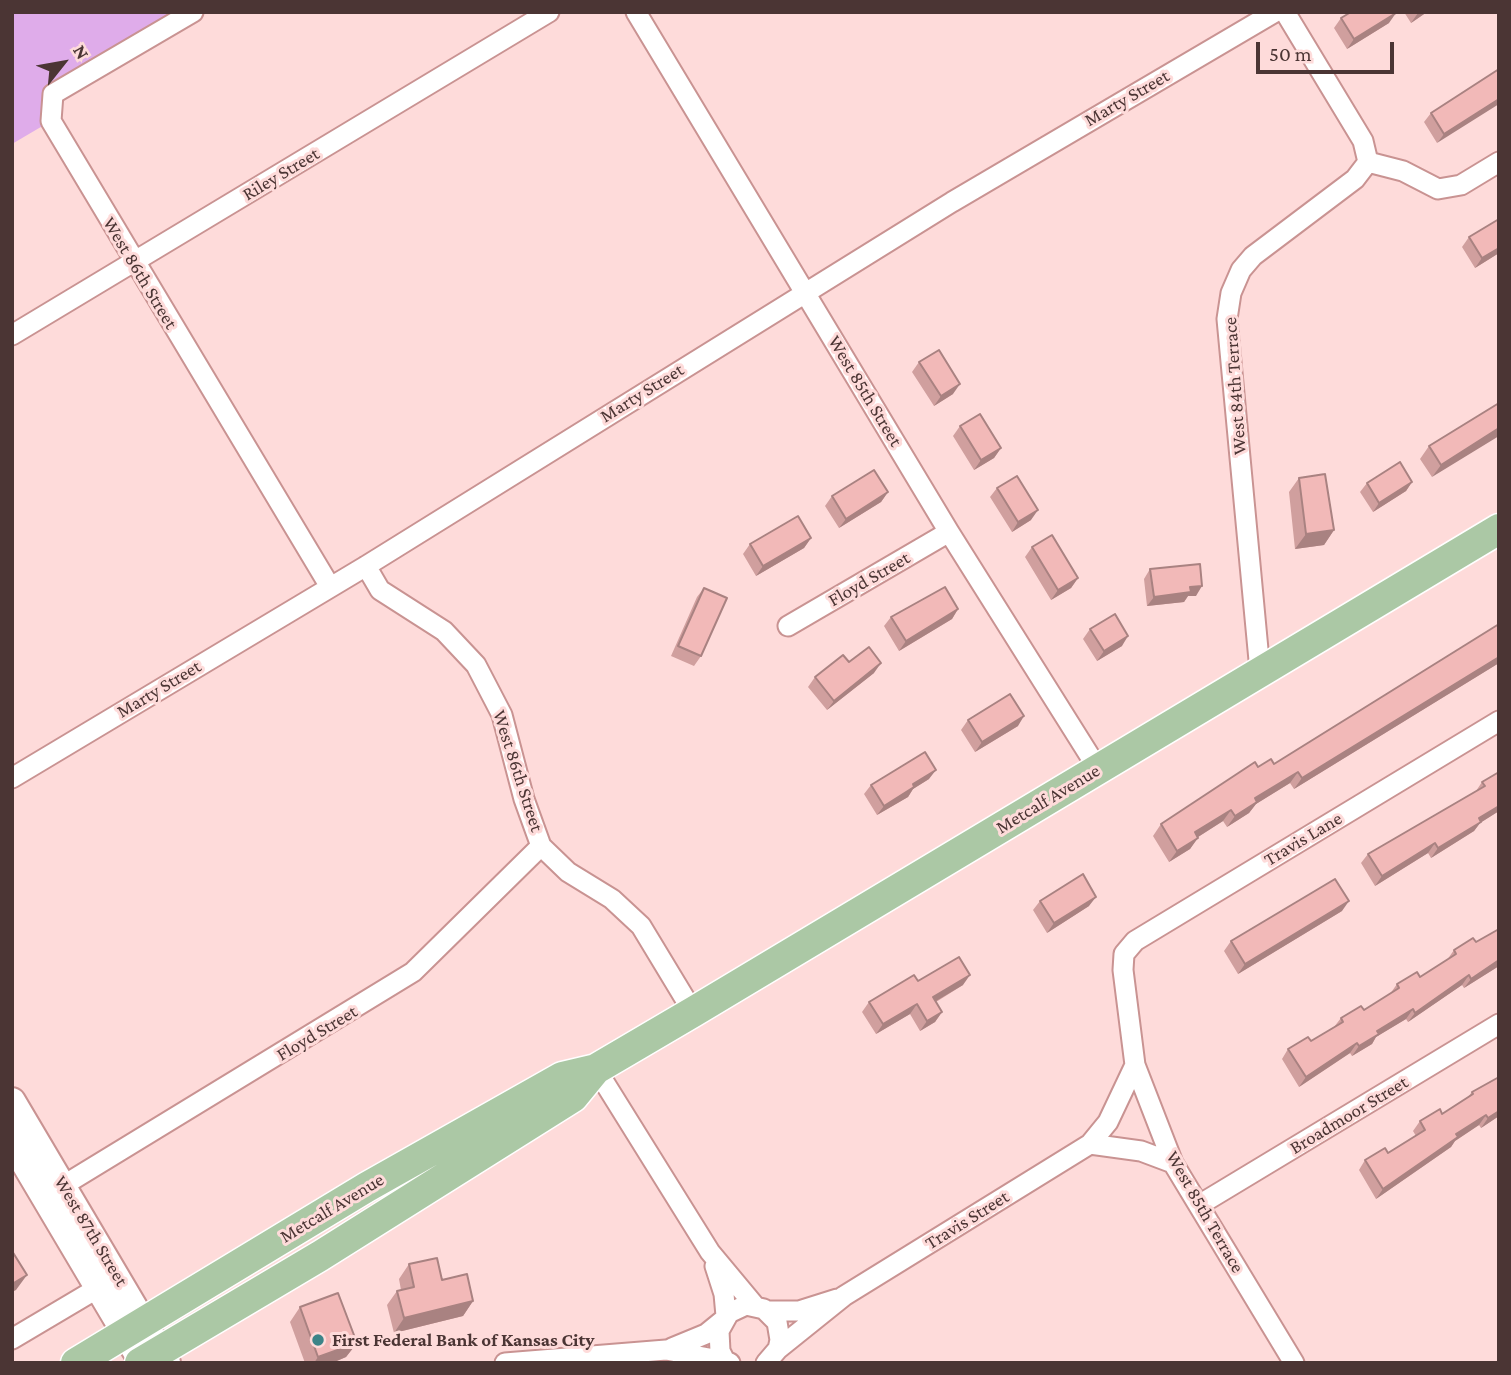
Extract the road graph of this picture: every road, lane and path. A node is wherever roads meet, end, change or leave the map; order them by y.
1 (192, 12) edge
2 (549, 12) edge
3 (636, 12) edge
4 (1275, 12) edge
5 (1285, 12) edge
6 (1368, 162) junction
7 (1499, 162) edge
8 (134, 262) junction
9 (806, 292) junction
10 (12, 335) edge
11 (1499, 529) edge
12 (949, 532) junction
13 (366, 566) junction
14 (329, 585) junction
15 (788, 626) dead end
16 (1260, 671) junction
17 (1499, 720) edge
18 (1098, 769) junction
19 (12, 778) edge
20 (541, 846) junction
21 (1123, 970) joint
22 (693, 1012) junction
23 (1499, 1024) edge
24 (1135, 1065) junction
25 (596, 1069) junction
26 (12, 1101) edge
27 (12, 1142) edge
28 (1090, 1144) junction
29 (1173, 1163) junction
30 (64, 1185) junction
31 (1199, 1205) junction
32 (710, 1252) junction
33 (98, 1288) junction
34 (844, 1296) junction
35 (761, 1308) junction
36 (724, 1319) junction
37 (135, 1327) junction
38 (12, 1339) edge
39 (666, 1350) junction
40 (772, 1356) edge
41 (150, 1360) edge
42 (727, 1362) edge
43 (76, 1363) edge
44 (505, 1363) edge
45 (1294, 1363) edge

1 - 8 street, West 86th Street
2 - 8 street, Riley Street
3 - 9 street, West 85th Street
4 - 9 street, Marty Street
5 - 6 street
6 - 7 street
6 - 16 street, West 84th Terrace
8 - 10 street, Riley Street
8 - 14 street, West 86th Street
9 - 12 street, West 85th Street
9 - 13 street, Marty Street
11 - 16 main road, Metcalf Avenue
12 - 15 street, Floyd Street
12 - 18 street, West 85th Street
13 - 14 street, Marty Street
13 - 20 street, West 86th Street
14 - 19 street, Marty Street
16 - 18 main road, Metcalf Avenue
17 - 21 street, Travis Lane
18 - 22 main road, Metcalf Avenue
20 - 22 street, West 86th Street
20 - 30 street, Floyd Street
21 - 24 street, West 85th Terrace
22 - 25 main road, Metcalf Avenue
23 - 31 street, Broadmoor Street
24 - 28 street, Travis Street
24 - 29 street, West 85th Terrace
25 - 32 street
25 - 37 main road, Metcalf Avenue
25 - 41 main road, Metcalf Avenue
26 - 30 street, West 87th Street
27 - 33 street, West 87th Street
28 - 29 street
28 - 34 street, Travis Street
29 - 31 street, West 85th Terrace
30 - 37 street, West 87th Street
31 - 45 street, West 85th Terrace
32 - 35 street
32 - 36 street
33 - 37 street, West 87th Street
33 - 38 street
34 - 35 street, Travis Street
34 - 40 street, Travis Street
35 - 36 street, Travis Street
35 - 40 street
36 - 39 street
36 - 42 street
37 - 41 street, West 87th Street
37 - 43 main road, Metcalf Avenue
39 - 42 street
39 - 44 street

